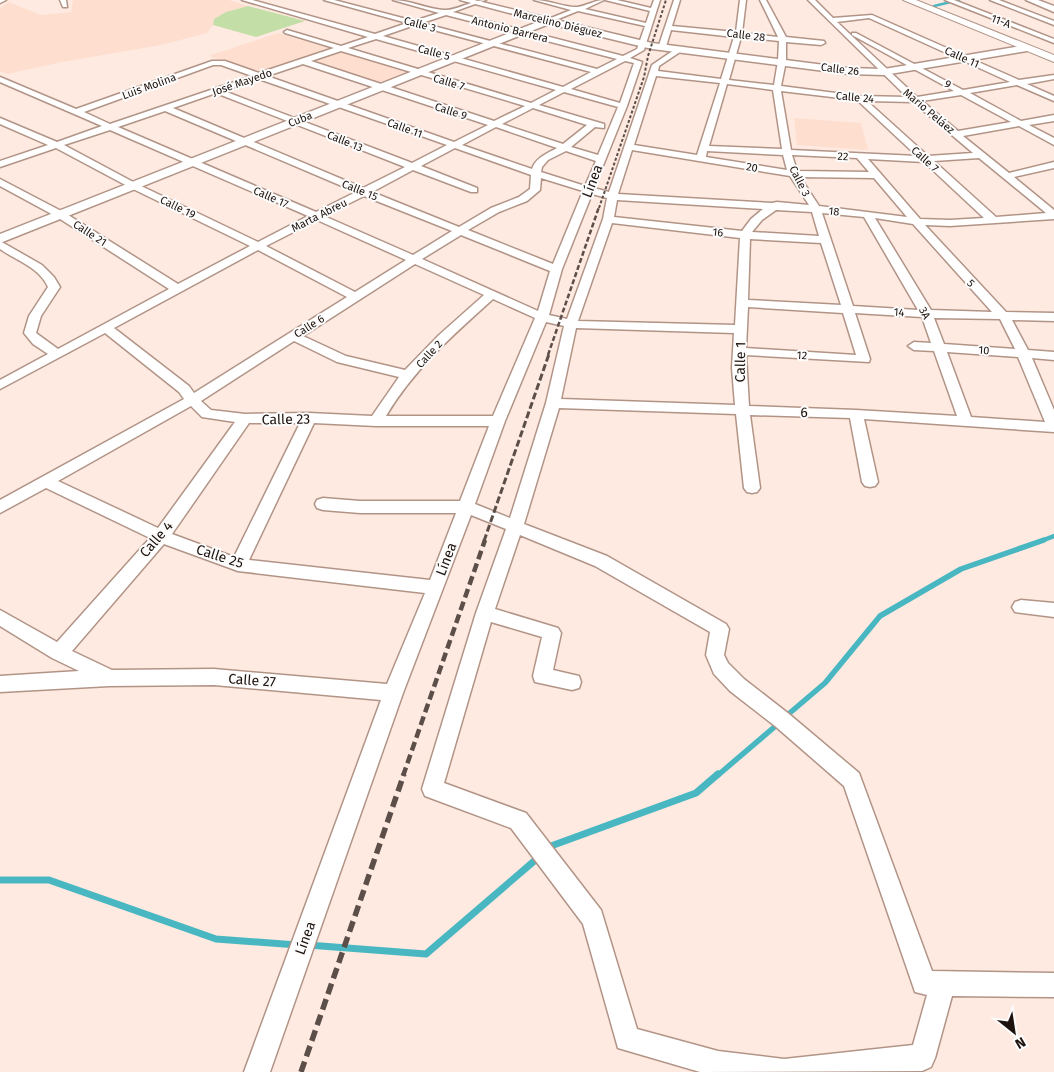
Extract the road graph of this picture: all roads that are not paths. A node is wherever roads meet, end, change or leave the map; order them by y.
1 (327, 0) edge
2 (367, 0) edge
3 (396, 0) edge
4 (464, 0) edge
5 (538, 0) edge
6 (601, 0) edge
7 (608, 0) edge
8 (657, 0) edge
9 (677, 0) edge
10 (743, 0) edge
11 (763, 0) edge
12 (811, 0) edge
13 (908, 0) edge
14 (948, 0) edge
15 (992, 0) edge
16 (1030, 0) edge
17 (245, 1) edge
18 (479, 1) edge
19 (973, 1) edge
20 (956, 3) junction
21 (348, 6) junction
22 (577, 9) junction
23 (1054, 9) edge
24 (653, 10) junction
25 (333, 11) dead end
26 (325, 13) dead end
27 (446, 13) junction
28 (870, 16) joint
29 (309, 18) junction
30 (318, 20) junction
31 (833, 20) junction
32 (548, 21) junction
33 (414, 23) junction
34 (1054, 24) edge
35 (647, 25) junction
36 (670, 28) junction
37 (841, 28) junction
38 (520, 32) junction
39 (739, 33) junction
40 (910, 34) junction
41 (892, 36) dead end
42 (375, 37) junction
43 (884, 38) dead end
44 (783, 39) junction
45 (866, 40) junction
46 (1054, 41) edge
47 (492, 43) junction
48 (822, 43) dead end
49 (641, 47) junction
50 (657, 47) junction
51 (341, 48) junction
52 (1027, 48) junction
53 (677, 50) junction
54 (731, 56) junction
55 (454, 58) junction
56 (624, 58) junction
57 (967, 58) junction
58 (1054, 59) edge
59 (303, 61) junction
60 (782, 61) junction
61 (222, 63) joint
62 (916, 67) junction
63 (419, 72) junction
64 (599, 72) junction
65 (884, 72) junction
66 (654, 73) junction
67 (260, 76) junction
68 (1054, 77) edge
69 (0, 79) edge
70 (725, 81) junction
71 (1019, 83) junction
72 (380, 88) junction
73 (776, 88) junction
74 (565, 89) junction
75 (217, 91) junction
76 (964, 93) junction
77 (859, 98) junction
78 (1054, 98) edge
79 (915, 100) junction
80 (338, 104) junction
81 (623, 106) junction
82 (531, 107) junction
83 (166, 108) junction
84 (76, 112) junction
85 (1054, 118) edge
86 (0, 121) edge
87 (296, 121) junction
88 (1020, 124) junction
89 (494, 125) junction
90 (592, 125) junction
91 (111, 127) junction
92 (613, 128) junction
93 (957, 134) junction
94 (244, 142) junction
95 (1054, 142) edge
96 (57, 145) junction
97 (454, 146) junction
98 (628, 147) junction
99 (564, 148) junction
100 (704, 148) junction
101 (787, 153) junction
102 (982, 155) junction
103 (861, 156) junction
104 (600, 159) junction
105 (700, 159) junction
106 (924, 159) junction
107 (193, 162) junction
108 (0, 164) edge
109 (1054, 166) edge
110 (412, 167) junction
111 (537, 174) junction
112 (794, 174) junction
113 (877, 175) junction
114 (1006, 176) junction
115 (0, 182) edge
116 (134, 186) junction
117 (474, 190) dead end
118 (588, 191) junction
119 (364, 192) junction
120 (804, 192) junction
121 (613, 197) junction
122 (774, 207) junction
123 (816, 209) junction
124 (868, 214) junction
125 (61, 215) junction
126 (316, 216) junction
127 (1054, 216) edge
128 (608, 219) junction
129 (992, 219) junction
130 (917, 222) junction
131 (461, 230) junction
132 (745, 235) junction
133 (0, 239) edge
134 (828, 240) junction
135 (0, 244) edge
136 (258, 246) junction
137 (414, 260) junction
138 (556, 268) junction
139 (177, 289) junction
140 (491, 295) junction
141 (355, 296) junction
142 (743, 303) junction
143 (848, 309) junction
144 (927, 314) junction
145 (542, 317) junction
146 (1005, 318) junction
147 (1054, 318) edge
148 (106, 328) junction
149 (740, 330) junction
150 (569, 332) junction
151 (293, 336) junction
152 (914, 346) dead end
153 (939, 347) junction
154 (740, 352) junction
155 (1023, 353) junction
156 (57, 354) junction
157 (1054, 356) edge
158 (864, 359) joint
159 (409, 375) junction
160 (0, 385) edge
161 (192, 400) junction
162 (553, 403) junction
163 (743, 411) junction
164 (856, 414) junction
165 (309, 418) junction
166 (245, 419) junction
167 (964, 420) junction
168 (376, 421) junction
169 (498, 422) junction
170 (1054, 427) edge
171 (46, 482) junction
172 (870, 482) dead end
173 (752, 488) dead end
174 (323, 504) dead end
175 (0, 507) edge
176 (466, 507) junction
177 (515, 527) junction
178 (161, 536) junction
179 (238, 565) junction
180 (436, 587) junction
181 (1022, 607) dead end
182 (1054, 610) edge
183 (485, 613) junction
184 (0, 617) edge
185 (59, 653) junction
186 (110, 678) junction
187 (572, 682) dead end
188 (0, 684) edge
189 (393, 693) junction
190 (432, 789) joint
191 (943, 983) junction
192 (1054, 985) edge
193 (257, 1072) edge
194 (784, 1072) edge

1 - 21 street, Calle 3
2 - 21 street
3 - 27 street, Antonio Barrera
4 - 18 street, Marcelino Diéguez
5 - 22 street
6 - 22 street, Cuba
7 - 24 street
8 - 24 street
9 - 36 street
10 - 39 street
11 - 44 street, Calle 3
12 - 31 street, Mario Peláez
13 - 52 main road
14 - 20 street, 11-A
15 - 34 street
16 - 23 street
17 - 29 street, Calle 5
18 - 27 street, José Mayedo
18 - 32 street, Marcelino Diéguez
19 - 20 street
20 - 46 street, 11-A
21 - 25 street
21 - 33 street, Calle 3
22 - 32 street, Cuba
22 - 35 street
24 - 35 street
26 - 29 street
27 - 33 street, José Mayedo
27 - 38 street, Antonio Barrera
28 - 31 street
28 - 40 street, Calle 11
29 - 30 street, Calle 5
30 - 42 street, Calle 5
30 - 51 street, Calle 7
31 - 37 street, Mario Peláez
32 - 38 street, Cuba
32 - 49 street, Marcelino Diéguez
33 - 42 street, José Mayedo
33 - 47 street, Calle 3
35 - 49 street
36 - 39 street, Calle 28
36 - 50 street
37 - 45 street, 9
37 - 65 street, Mario Peláez
38 - 47 street, Cuba
38 - 56 street, Antonio Barrera
39 - 44 street, Calle 28
39 - 54 street
40 - 41 street
40 - 57 street, Calle 11
42 - 51 street, José Mayedo
42 - 55 street, Calle 5
43 - 45 street
44 - 48 street, Calle 28
44 - 60 street, Calle 3
45 - 62 street, 9
47 - 55 street, Cuba
47 - 64 street, Calle 3
49 - 50 street, Marcelino Diéguez
49 - 56 street, Marta Abreu
50 - 53 street, Calle 26
51 - 59 street, José Mayedo
51 - 63 street, Calle 7
52 - 57 street, Calle 26
52 - 58 main road
53 - 54 street, Calle 26
53 - 66 street, Línea
54 - 60 street, Calle 26
54 - 70 street
55 - 63 street, Cuba
55 - 74 street, Calle 5
56 - 64 street, Marta Abreu
56 - 81 street, Línea
57 - 62 street, Calle 26
57 - 71 street, Calle 11
59 - 67 street, José Mayedo
59 - 72 street, Calle 9
60 - 65 street, Calle 26
60 - 73 street, Calle 3
61 - 67 street, Calle 11
61 - 84 street, Luis Molina
62 - 65 street, Calle 26
62 - 76 street, 9
63 - 72 street, Cuba
63 - 82 street, Calle 7
64 - 74 street, Marta Abreu
65 - 79 street, Mario Peláez
66 - 70 street, Calle 24
66 - 98 street, Línea
67 - 75 street, José Mayedo
67 - 80 street, Calle 11
68 - 71 street, Calle 24
69 - 84 street, Calle 17
70 - 73 street, Calle 24
70 - 100 street
71 - 76 street, Calle 24
71 - 78 street, Calle 11
72 - 80 street, Cuba
72 - 89 street, Calle 9
73 - 77 street, Calle 24
73 - 101 street, Calle 3
74 - 81 street, Calle 5
74 - 82 street, Marta Abreu
75 - 83 street, José Mayedo
75 - 87 street, Calle 13
76 - 79 street, Calle 24
76 - 88 street, 9
77 - 79 street, Calle 24
77 - 106 street, Calle 7
79 - 93 street, Mario Peláez
80 - 87 street, Cuba
80 - 97 street, Calle 11
81 - 92 street, Línea
82 - 89 street, Marta Abreu
82 - 90 street, Calle 7
83 - 91 street, José Mayedo
83 - 94 street, Calle 15
84 - 91 street, Calle 17
85 - 88 street
86 - 96 street, Calle 19
87 - 94 street, Cuba
87 - 110 street, Calle 13
88 - 93 street
88 - 95 street, 9
89 - 97 street, Marta Abreu
89 - 99 street, Calle 9
90 - 92 street, Calle 7
90 - 99 street, Calle 6
91 - 96 street, José Mayedo
91 - 107 street, Calle 17
92 - 104 street, Línea
93 - 102 street, Mario Peláez
94 - 107 street, Cuba
94 - 119 street, Calle 15
96 - 108 street, José Mayedo
96 - 116 street, Calle 19
97 - 110 street, Marta Abreu
97 - 111 street, Calle 11
98 - 105 street, 20
98 - 121 street, Línea
99 - 104 street, Calle 9
99 - 111 street, Calle 6
100 - 101 street, 22
100 - 105 street
101 - 103 street, 22
101 - 112 street, Calle 3
102 - 106 street, 22
102 - 114 street, Mario Peláez
103 - 106 street, 22
103 - 113 street, 5
104 - 118 street, Línea
105 - 112 street, 20
106 - 129 street, Calle 7
107 - 116 street, Cuba
107 - 126 street, Calle 17
109 - 114 street
110 - 117 street, Calle 13
110 - 119 street, Marta Abreu
111 - 118 street, Calle 11
111 - 131 street, Calle 6
112 - 113 street, 20
112 - 120 street, Calle 3
113 - 130 street, 5
114 - 127 street, Mario Peláez
115 - 125 street, Calle 21
116 - 125 street, Cuba
116 - 136 street, Calle 19
118 - 121 street, Calle 11
118 - 138 street, Línea
119 - 126 street, Marta Abreu
119 - 131 street, Calle 15
120 - 122 street
120 - 123 street, Calle 3
121 - 122 street, 18
121 - 128 street, Línea
122 - 123 street, 18
122 - 132 street
123 - 124 street, 18
123 - 134 street, Calle 3
124 - 130 street, 18
124 - 144 street, 3A
125 - 133 street, Cuba
125 - 139 street, Calle 21
126 - 136 street, Marta Abreu
126 - 137 street, Calle 17
127 - 129 street, 18
128 - 132 street, 16
128 - 150 street, Línea
129 - 130 street, 18
130 - 146 street, 5
131 - 137 street, Calle 6
131 - 138 street, Calle 15
132 - 134 street, 16
132 - 142 street, Calle 1
134 - 143 street, Calle 3
135 - 156 street
136 - 139 street, Marta Abreu
136 - 141 street, Calle 19
137 - 140 street, Calle 17
137 - 141 street, Calle 6
138 - 145 street, Línea
139 - 148 street, Marta Abreu
140 - 145 street, Calle 17
140 - 159 street, Calle 2
141 - 151 street, Calle 6
142 - 143 street, 14
142 - 149 street, Calle 1
143 - 144 street, 14
143 - 158 street, Calle 3
144 - 146 street, 14
144 - 153 street, 3A
145 - 150 street
145 - 169 street, Línea
146 - 147 street, 14
146 - 155 street, 5
148 - 156 street, Marta Abreu
148 - 161 street, Calle 23
149 - 150 street
149 - 154 street, Calle 1
150 - 162 street, Línea
151 - 159 street
151 - 161 street, Calle 6
152 - 153 street, 10
153 - 155 street, 10
153 - 167 street, 3A
154 - 158 street, 12
154 - 163 street, Calle 1
155 - 157 street, 10
155 - 170 street, 5
156 - 160 street, Marta Abreu
159 - 168 street, Calle 2
161 - 166 street, Calle 23
161 - 171 street, Calle 6
162 - 163 street, 6
162 - 177 street, Línea
163 - 164 street, 6
163 - 173 street, Calle 1
164 - 167 street, 6
164 - 172 street
165 - 166 street, Calle 23
165 - 168 street, Calle 23
165 - 179 street
166 - 178 street, Calle 4
167 - 170 street, 6
168 - 169 street, Calle 23
169 - 176 street, Línea
171 - 175 street, Calle 6
171 - 178 street, Calle 25
174 - 176 street
176 - 177 street
176 - 180 street, Línea
177 - 183 street, Línea
177 - 191 street
178 - 179 street, Calle 25
178 - 185 street, Calle 4
179 - 180 street, Calle 25
180 - 189 street, Línea
181 - 182 street
183 - 187 street
183 - 190 street, Línea
184 - 185 street, Calle 27
185 - 186 street, Calle 27
186 - 188 street, Calle 27
186 - 189 street, Calle 27
189 - 193 street, Línea
190 - 194 street
191 - 192 street
191 - 194 street

